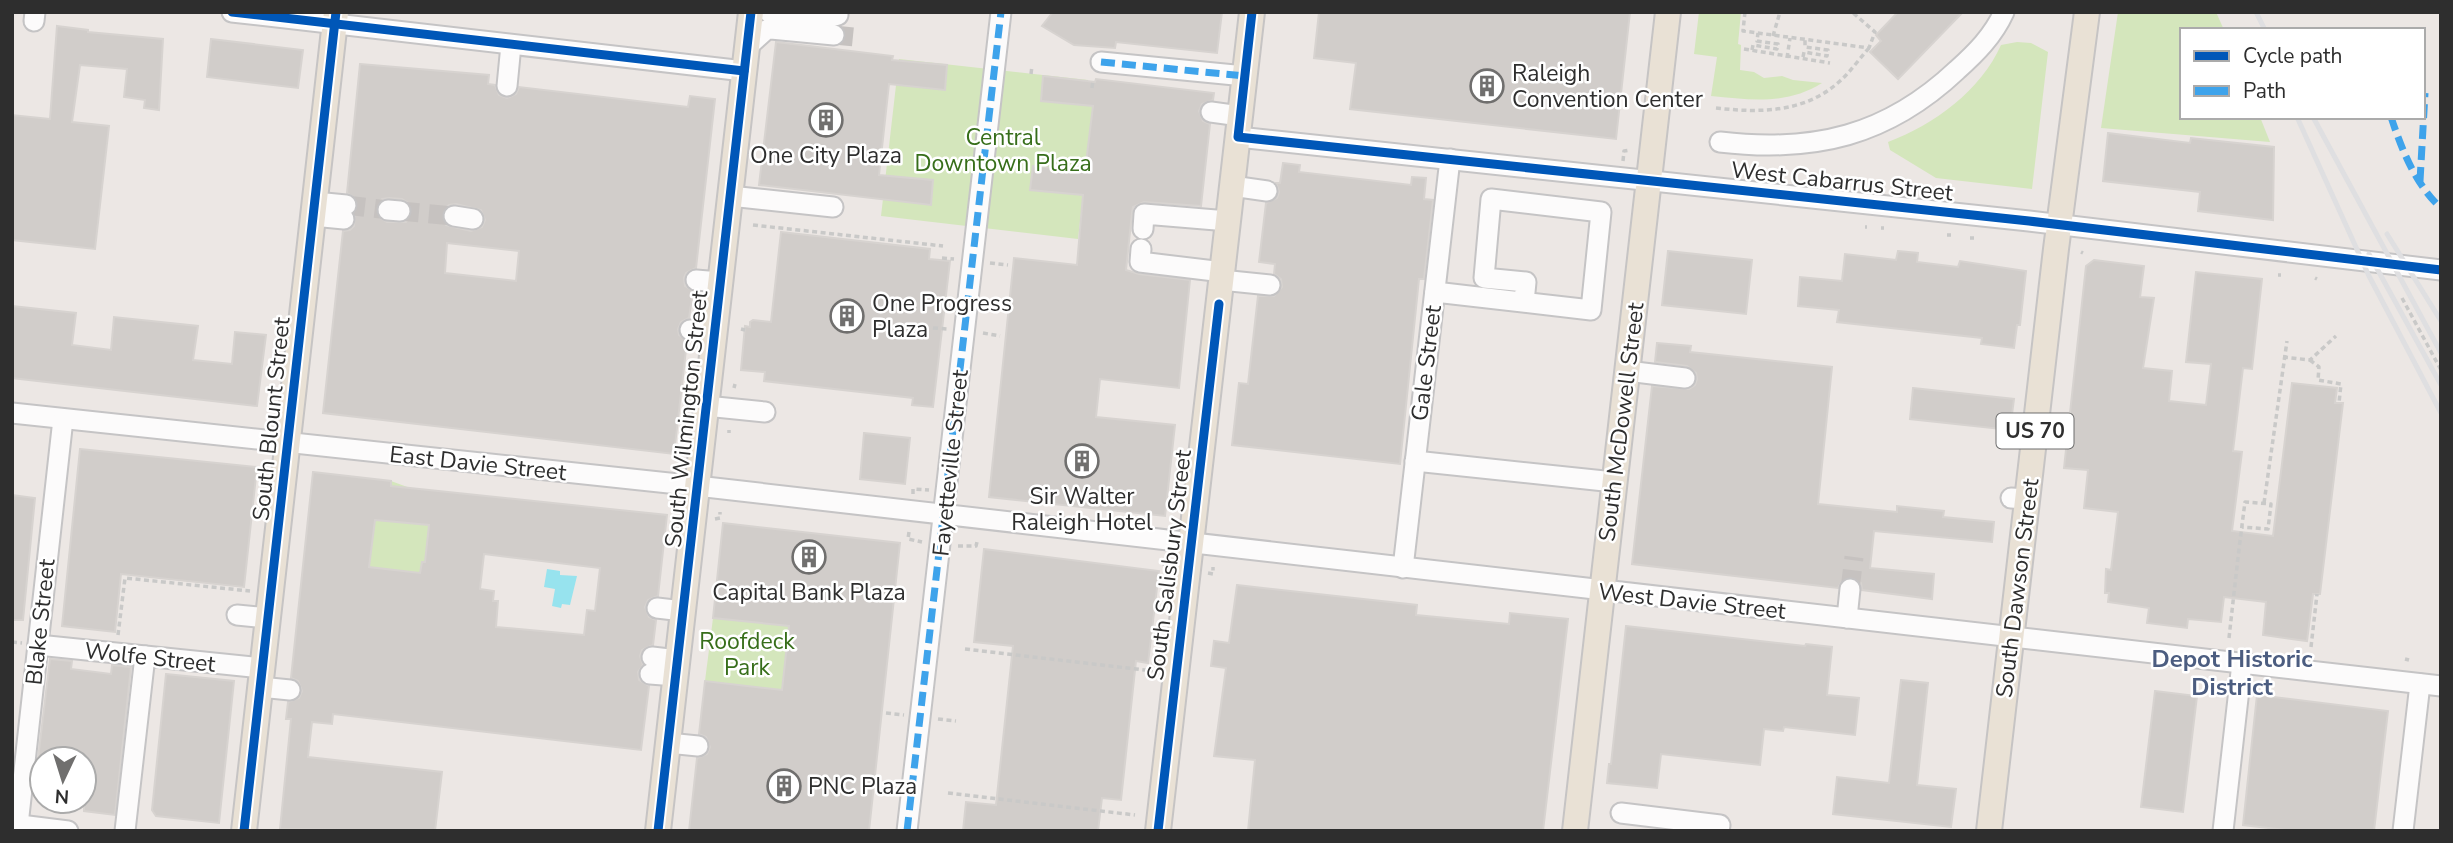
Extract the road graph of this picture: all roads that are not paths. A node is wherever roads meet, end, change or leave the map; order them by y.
1 (232, 12) edge
2 (751, 12) edge
3 (769, 12) edge
4 (1001, 12) edge
5 (1252, 12) edge
6 (1668, 12) edge
7 (2004, 12) edge
8 (2087, 12) edge
9 (838, 15) tunnel mouth
10 (336, 18) edge
11 (834, 35) tunnel mouth
12 (511, 45) junction
13 (745, 59) junction
14 (1097, 71) road end
15 (1245, 76) junction
16 (507, 86) dead end
17 (1212, 113) dead end
18 (1239, 126) junction
19 (1720, 142) dead end
20 (1450, 159) junction
21 (1649, 179) junction
22 (1232, 186) junction
23 (1267, 191) dead end
24 (730, 196) junction
25 (833, 207) dead end
26 (314, 209) junction
27 (345, 212) tunnel mouth
28 (1228, 221) junction
29 (2059, 224) junction
30 (1143, 229) dead end
31 (1141, 249) dead end
32 (2441, 270) edge
33 (1222, 276) junction
34 (696, 280) dead end
35 (720, 282) junction
36 (1270, 285) dead end
37 (1435, 292) junction
38 (1524, 302) junction
39 (1627, 371) junction
40 (1685, 378) dead end
41 (706, 406) junction
42 (765, 412) dead end
43 (12, 414) edge
44 (63, 419) junction
45 (288, 442) junction
46 (1415, 461) junction
47 (1614, 482) junction
48 (697, 486) junction
49 (944, 515) junction
50 (1191, 543) junction
51 (1403, 568) junction
52 (1850, 589) tunnel mouth
53 (1602, 591) junction
54 (657, 608) dead end
55 (684, 611) junction
56 (237, 615) dead end
57 (268, 618) junction
58 (1847, 618) junction
59 (2011, 637) junction
60 (38, 645) junction
61 (145, 656) junction
62 (2242, 663) junction
63 (651, 666) dead end
64 (677, 668) junction
65 (261, 678) junction
66 (2420, 684) junction
67 (2441, 686) edge
68 (290, 690) dead end
69 (668, 743) junction
70 (698, 746) dead end
71 (1621, 813) dead end
72 (15, 825) edge
73 (68, 831) edge
74 (125, 831) edge
75 (244, 831) edge
76 (658, 831) edge
77 (907, 831) edge
78 (1158, 831) edge
79 (1575, 831) edge
80 (1719, 831) edge
81 (1989, 831) edge
82 (2223, 831) edge
83 (2403, 831) edge

1 - 10 street
2 - 13 main road, South Wilmington Street
3 - 9 street
4 - 49 street, Fayetteville Street
5 - 15 main road, South Salisbury Street
6 - 21 main road, South McDowell Street
7 - 19 street
8 - 29 main road, South Dawson Street / US 70
10 - 12 street
10 - 26 main road, South Blount Street
11 - 13 street
12 - 13 street
12 - 16 street
13 - 24 main road, South Wilmington Street
14 - 15 street
15 - 18 main road, South Salisbury Street
17 - 18 street, West Cabarrus Street
18 - 20 street, West Cabarrus Street
18 - 22 main road, South Salisbury Street
20 - 21 street, West Cabarrus Street
20 - 37 street, Gale Street
21 - 29 street, West Cabarrus Street
21 - 39 main road, South McDowell Street
22 - 23 street
22 - 28 main road, South Salisbury Street
24 - 25 street
24 - 35 main road, South Wilmington Street
26 - 27 street
26 - 45 main road, South Blount Street
28 - 30 street
28 - 33 main road, South Salisbury Street
29 - 32 street, West Cabarrus Street
29 - 59 main road, South Dawson Street / US 70
31 - 33 street
33 - 36 street
33 - 50 main road, South Salisbury Street
34 - 35 street
35 - 41 main road, South Wilmington Street
37 - 38 street
37 - 46 street, Gale Street
38 - 38 street
39 - 40 street
39 - 47 main road, South McDowell Street
41 - 42 street
41 - 48 main road, South Wilmington Street
43 - 44 street, East Davie Street
44 - 45 street, East Davie Street
44 - 60 street, Blake Street
45 - 48 street, East Davie Street
45 - 57 main road, South Blount Street
46 - 47 street
46 - 51 street, Gale Street
47 - 53 main road, South McDowell Street
48 - 49 street, East Davie Street
48 - 55 main road, South Wilmington Street
49 - 50 street, West Davie Street
49 - 77 street, Fayetteville Street
50 - 51 street, West Davie Street
50 - 78 main road, South Salisbury Street
51 - 53 street, West Davie Street
52 - 58 street
53 - 58 street, West Davie Street
53 - 79 main road, South McDowell Street
54 - 55 street
55 - 64 main road, South Wilmington Street
56 - 57 street
57 - 65 main road, South Blount Street
58 - 59 street, West Davie Street
59 - 62 street, West Davie Street
59 - 81 main road, South Dawson Street / US 70
60 - 61 street, Wolfe Street
60 - 72 street, Blake Street
61 - 65 street, Wolfe Street
61 - 74 street
62 - 66 street, West Davie Street
62 - 82 street
63 - 64 street
64 - 69 main road, South Wilmington Street
65 - 68 street, Wolfe Street
65 - 75 main road, South Blount Street
66 - 67 street, West Davie Street
66 - 83 street
69 - 70 street
69 - 76 main road, South Wilmington Street
71 - 80 street
72 - 73 street

